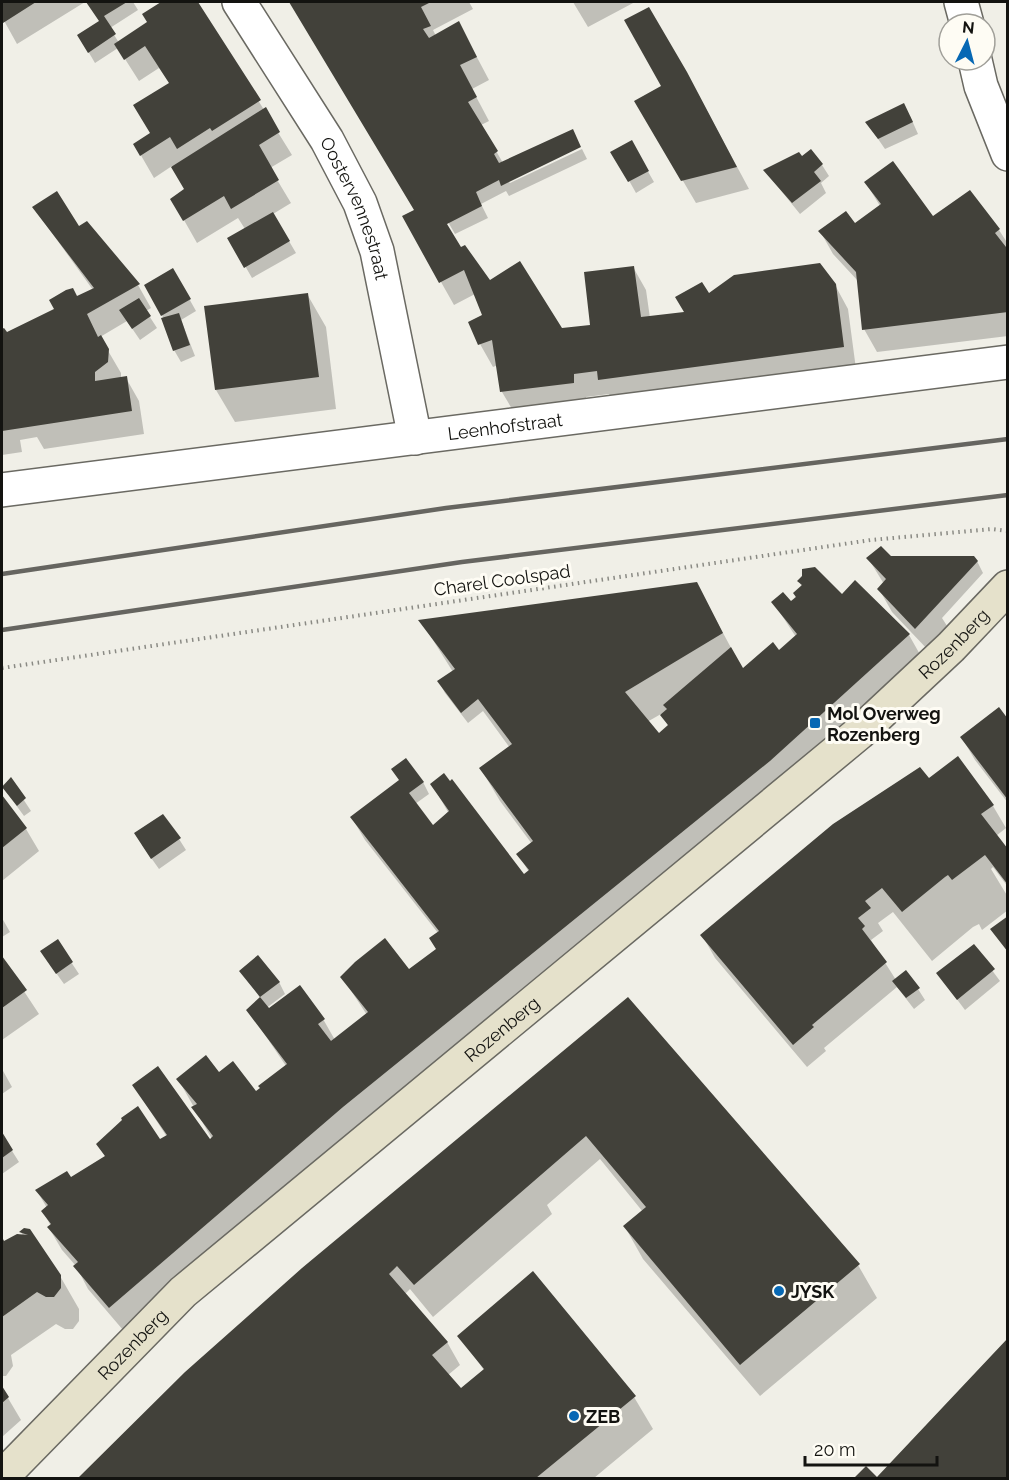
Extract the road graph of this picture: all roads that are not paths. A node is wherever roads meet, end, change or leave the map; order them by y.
1 (239, 2) edge
2 (978, 72) edge
3 (1008, 154) edge
4 (1008, 362) edge
5 (415, 438) junction
6 (2, 490) edge
7 (1008, 587) edge
8 (2, 1477) edge

1 - 5 street, Oostervennestraat
2 - 3 street
4 - 5 street, Leenhofstraat
5 - 6 street, Leenhofstraat
7 - 8 main road, Rozenberg

